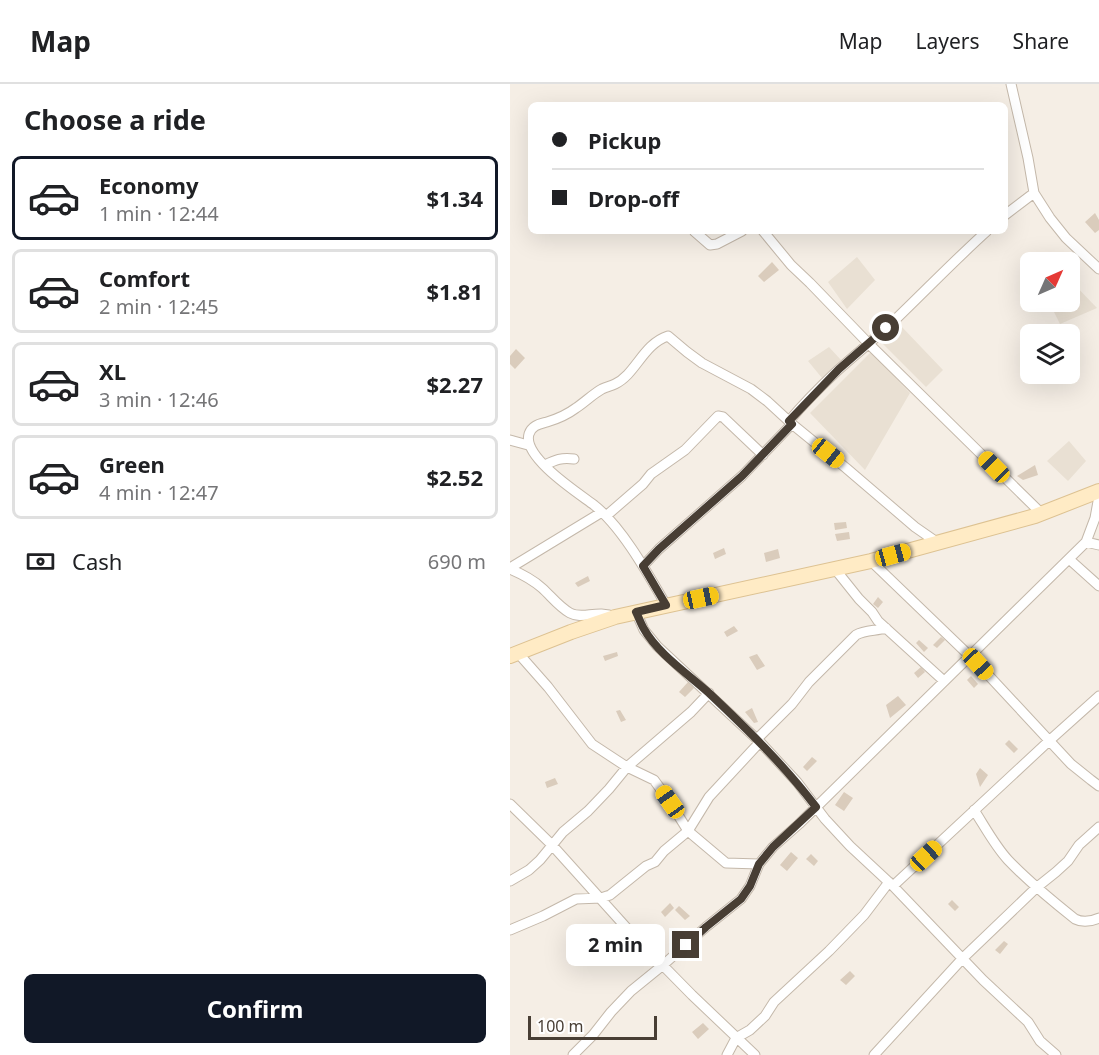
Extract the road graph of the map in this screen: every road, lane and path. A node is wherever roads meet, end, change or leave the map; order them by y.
1 (1011, 84) edge
2 (1034, 193) junction
3 (1008, 212) edge
4 (697, 234) edge
5 (736, 234) edge
6 (765, 234) edge
7 (984, 234) edge
8 (1099, 269) edge
9 (869, 344) junction
10 (791, 423) junction
11 (510, 440) edge
12 (528, 445) junction
13 (763, 454) junction
14 (574, 459) dead end
15 (545, 465) junction
16 (1099, 494) edge
17 (1041, 513) junction
18 (604, 514) junction
19 (1086, 542) junction
20 (938, 543) junction
21 (1099, 545) edge
22 (1069, 559) junction
23 (871, 561) junction
24 (643, 566) junction
25 (510, 568) edge
26 (835, 569) junction
27 (1099, 586) edge
28 (666, 605) junction
29 (636, 612) junction
30 (615, 616) junction
31 (886, 628) junction
32 (514, 655) edge
33 (970, 655) junction
34 (944, 681) junction
35 (709, 693) junction
36 (1099, 696) edge
37 (1050, 740) junction
38 (758, 741) junction
39 (627, 767) junction
40 (1099, 786) edge
41 (510, 804) edge
42 (816, 807) junction
43 (974, 810) junction
44 (1099, 827) edge
45 (688, 831) junction
46 (552, 844) junction
47 (759, 864) junction
48 (510, 881) edge
49 (891, 884) junction
50 (1035, 888) junction
51 (601, 898) junction
52 (1099, 918) edge
53 (510, 930) edge
54 (963, 958) junction
55 (663, 965) junction
56 (736, 1038) junction
57 (573, 1055) edge
58 (727, 1055) edge
59 (755, 1055) edge
60 (874, 1055) edge
61 (1056, 1055) edge

1 - 2 street
2 - 3 street
2 - 8 street
4 - 5 street
6 - 9 street
7 - 9 street
9 - 10 street
9 - 17 street
10 - 12 street
10 - 13 street
10 - 20 street
11 - 12 street
12 - 15 street
13 - 18 street
13 - 24 street
14 - 15 street
15 - 18 street
16 - 17 main road
16 - 19 street
17 - 20 main road
18 - 24 street
18 - 25 street
19 - 21 street
19 - 22 street
20 - 23 main road
22 - 27 street
22 - 33 street
23 - 26 main road
23 - 33 street
24 - 28 street
25 - 30 street
26 - 28 main road
26 - 31 street
28 - 29 main road
29 - 30 main road
29 - 35 street
30 - 32 main road
31 - 34 street
31 - 38 street
32 - 39 street
33 - 34 street
33 - 37 street
34 - 42 street
35 - 38 street
35 - 39 street
36 - 37 street
37 - 40 street
37 - 43 street
38 - 42 street
38 - 45 street
39 - 45 street
39 - 46 street
41 - 46 street
42 - 47 street
42 - 49 street
43 - 49 street
43 - 50 street
44 - 50 street
45 - 47 street
45 - 51 street
46 - 48 street
46 - 51 street
47 - 55 street
49 - 54 street
49 - 56 street
50 - 52 street
50 - 54 street
51 - 53 street
51 - 55 street
54 - 60 street
54 - 61 street
55 - 56 street
55 - 57 street
56 - 58 street
56 - 59 street

